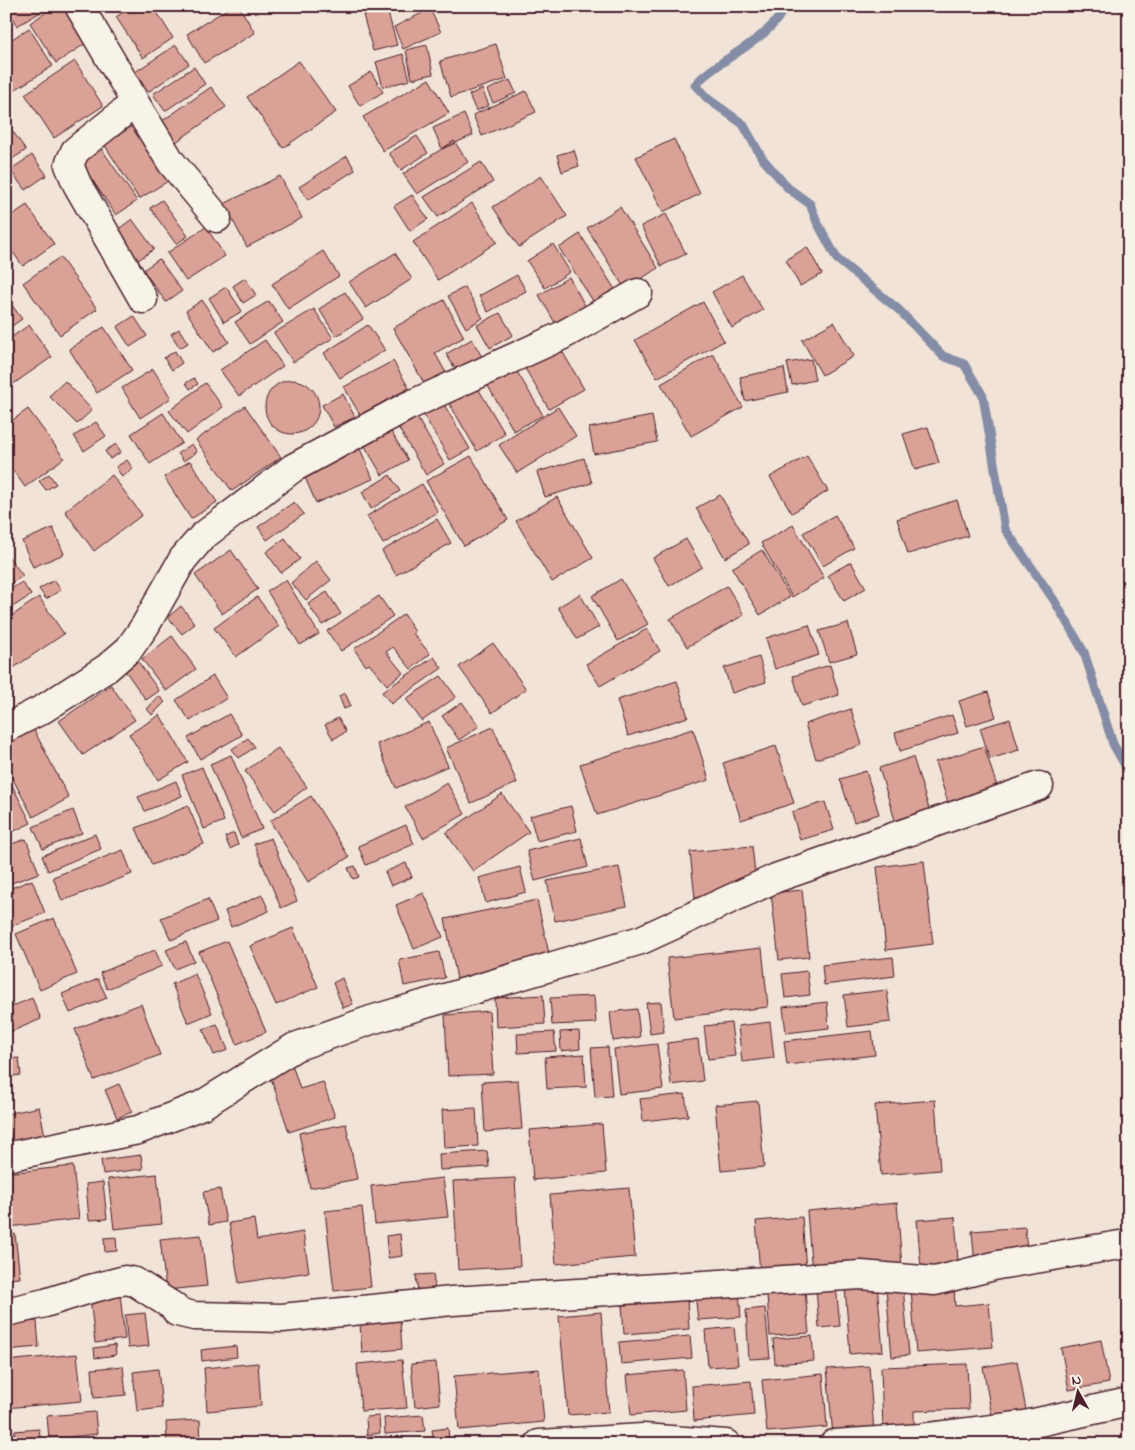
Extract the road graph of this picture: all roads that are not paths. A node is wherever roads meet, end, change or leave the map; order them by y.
1 (79, 6) edge
2 (135, 103) junction
3 (217, 218) dead end
4 (638, 293) dead end
5 (143, 299) dead end
6 (6, 728) edge
7 (1039, 786) dead end
8 (6, 1157) edge
9 (1120, 1245) dead end
10 (6, 1312) edge
11 (1129, 1402) edge
12 (539, 1444) edge
13 (726, 1444) edge
14 (834, 1444) edge

1 - 2 street
2 - 3 street
2 - 5 street
4 - 6 street
7 - 8 street
9 - 10 street
11 - 14 street
12 - 13 street

